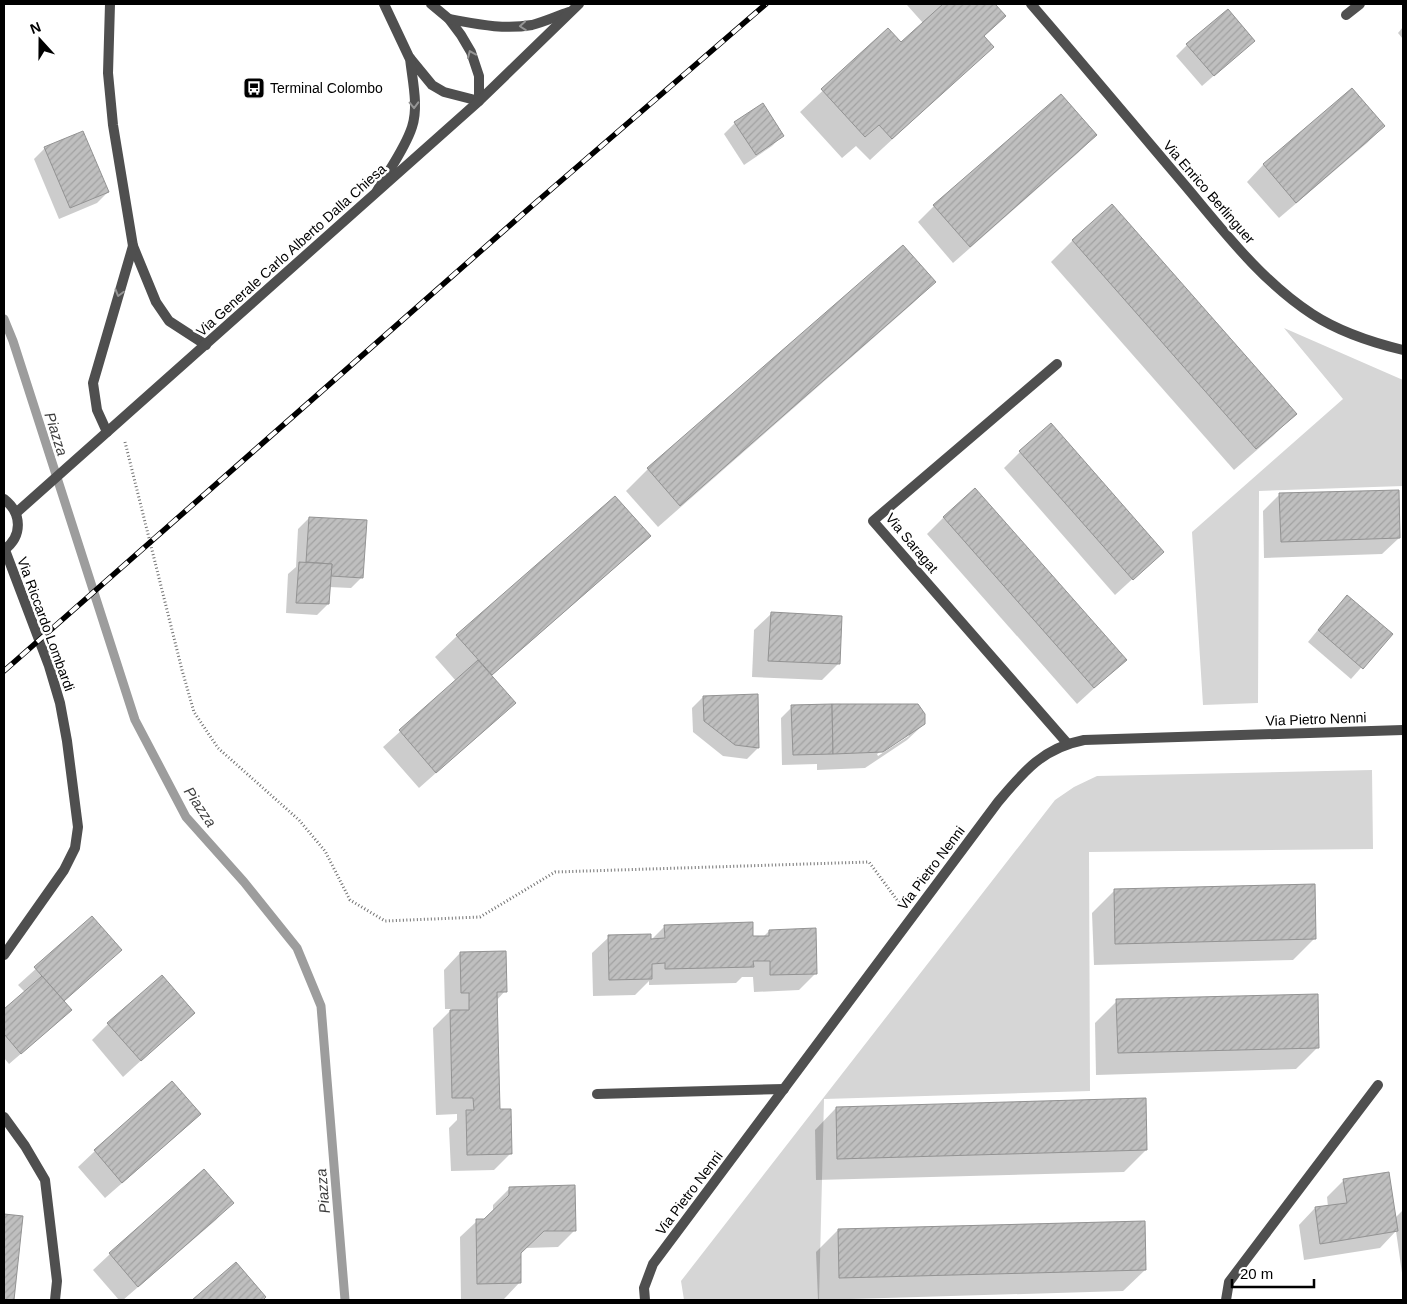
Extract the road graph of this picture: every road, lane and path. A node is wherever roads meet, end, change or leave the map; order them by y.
1 (110, 4) edge
2 (384, 4) edge
3 (431, 4) edge
4 (579, 4) edge
5 (1031, 4) edge
6 (1360, 4) edge
7 (570, 12) junction
8 (1346, 15) dead end
9 (449, 19) junction
10 (410, 57) junction
11 (479, 101) junction
12 (374, 195) junction
13 (133, 246) junction
14 (206, 344) junction
15 (1403, 350) edge
16 (1057, 364) dead end
17 (120, 421) junction
18 (107, 432) junction
19 (4, 499) edge
20 (16, 513) junction
21 (4, 550) edge
22 (1403, 730) edge
23 (1067, 744) junction
24 (911, 918) junction
25 (4, 955) edge
26 (1378, 1085) dead end
27 (784, 1089) junction
28 (597, 1094) dead end
29 (4, 1117) edge
30 (55, 1300) edge
31 (645, 1300) edge
32 (1226, 1300) edge

1 - 13 street
2 - 10 street
3 - 9 street
4 - 7 street, Via Generale Carlo Alberto Dalla Chiesa
5 - 15 street, Via Enrico Berlinguer
6 - 8 street
7 -> 9 street
7 - 11 street, Via Generale Carlo Alberto Dalla Chiesa
11 -> 9 street
10 - 11 street
10 -> 12 street
11 - 12 street, Via Generale Carlo Alberto Dalla Chiesa
12 - 14 street, Via Generale Carlo Alberto Dalla Chiesa
13 - 14 street
13 -> 18 street
14 - 17 street, Via Generale Carlo Alberto Dalla Chiesa
16 - 23 street, Via Saragat
17 - 18 street, Via Generale Carlo Alberto Dalla Chiesa
17 - 24 path
18 - 20 street, Via Generale Carlo Alberto Dalla Chiesa
19 - 20 street
20 - 21 street
21 - 25 street, Via Riccardo Lombardi
22 - 23 street, Via Pietro Nenni
23 - 24 street, Via Pietro Nenni
24 - 27 street, Via Pietro Nenni
26 - 32 street
27 - 28 street
27 - 31 street, Via Pietro Nenni
29 - 30 street

